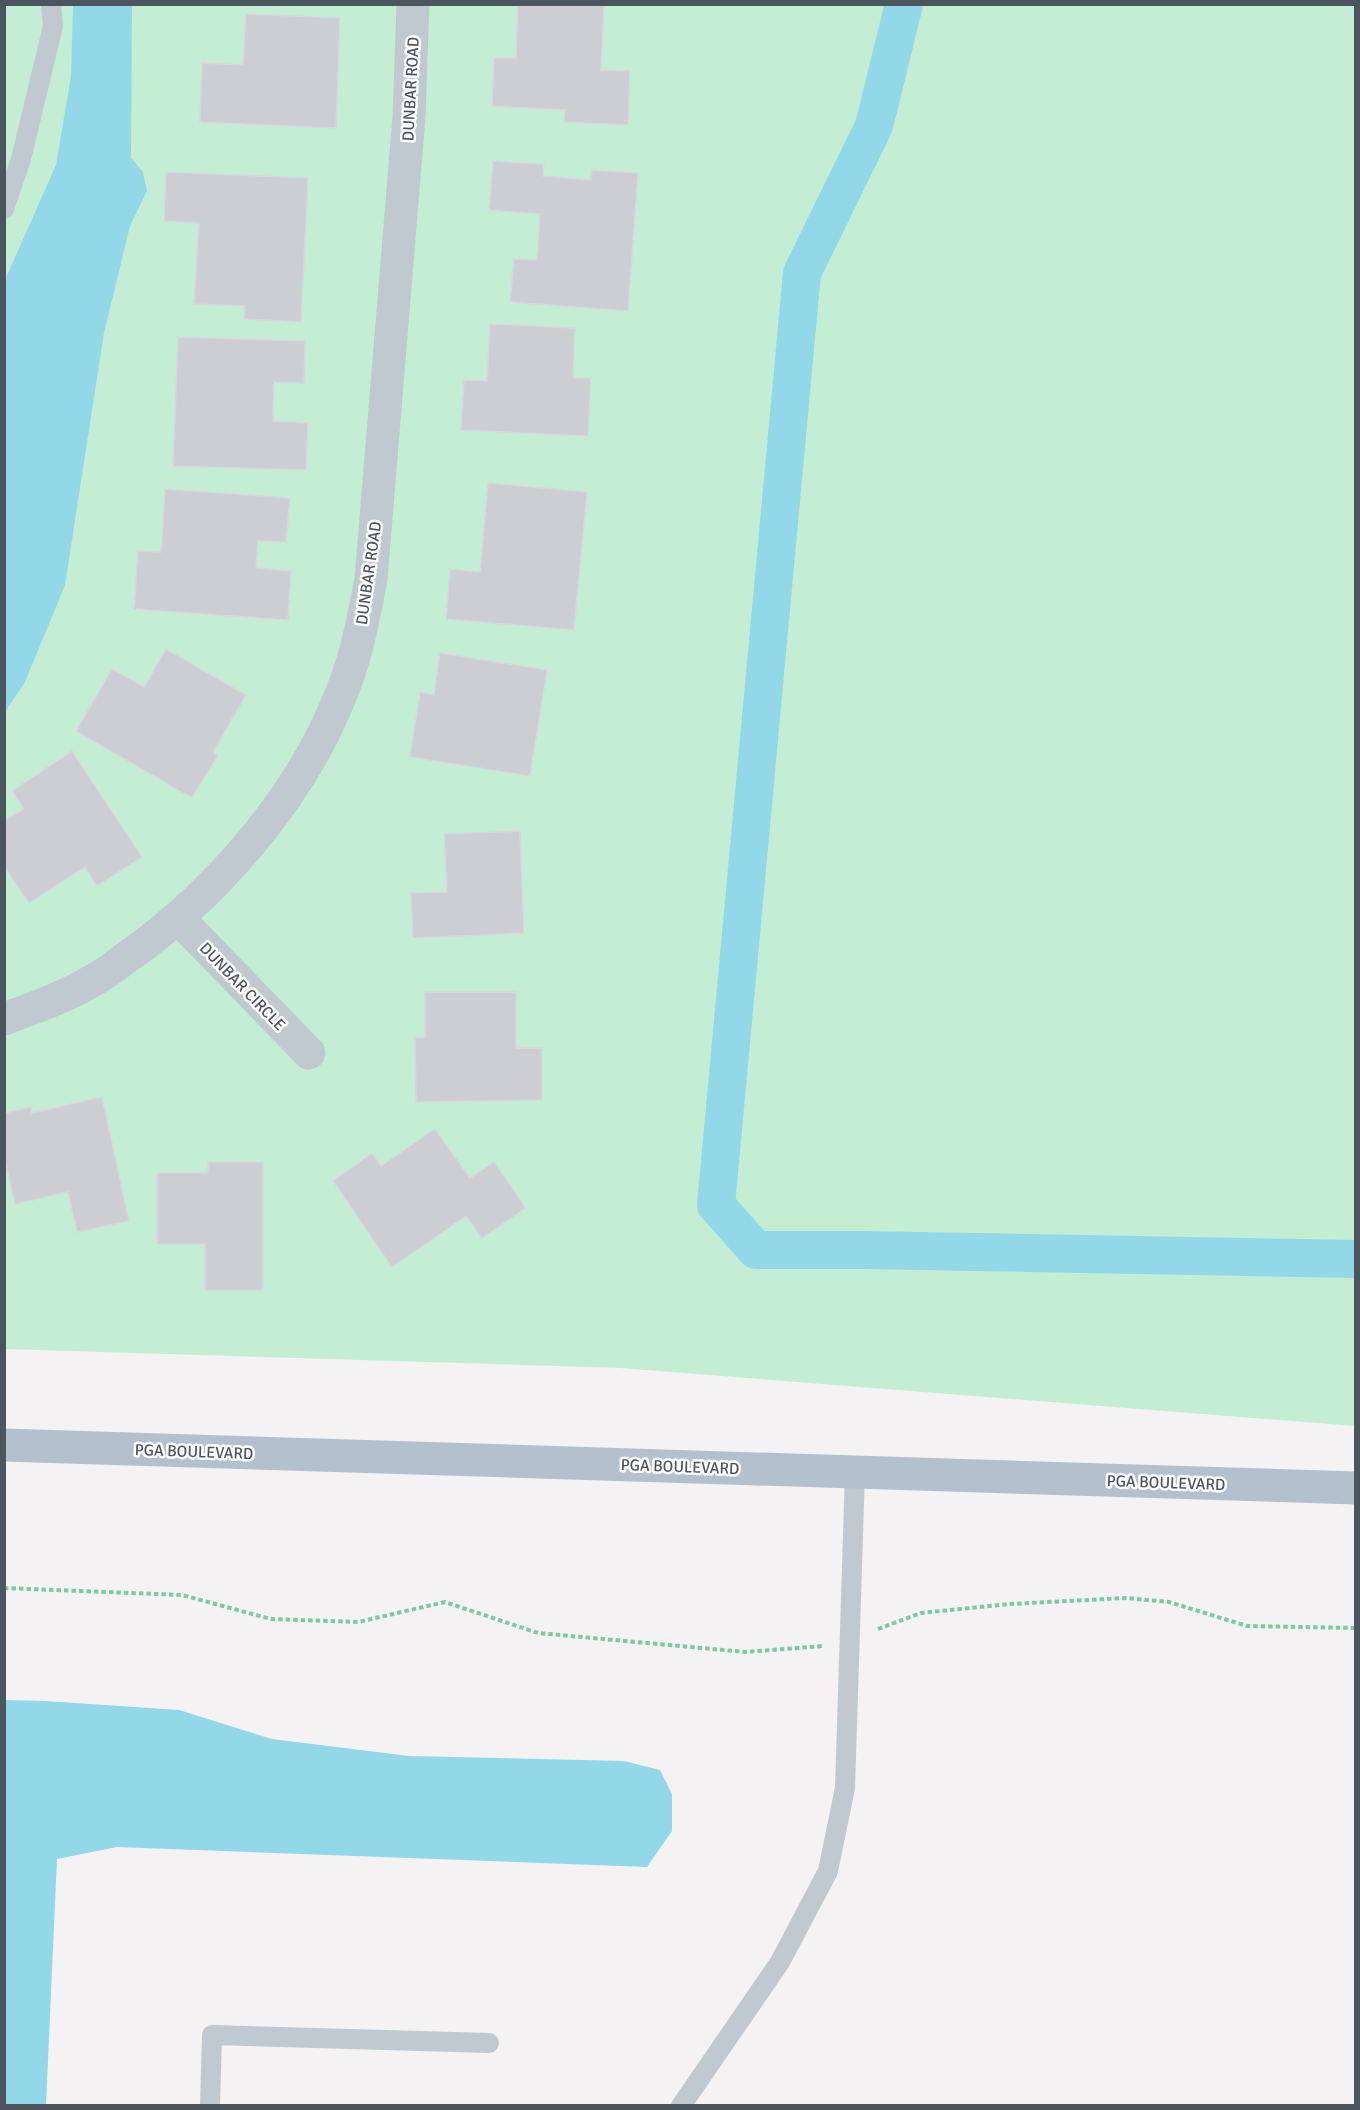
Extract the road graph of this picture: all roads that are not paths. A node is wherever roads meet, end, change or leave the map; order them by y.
1 (51, 4) edge
2 (413, 4) edge
3 (4, 209) edge
4 (178, 918) junction
5 (4, 1019) edge
6 (309, 1053) dead end
7 (4, 1445) edge
8 (855, 1472) junction
9 (1356, 1488) edge
10 (489, 2043) dead end
11 (210, 2106) edge
12 (681, 2106) edge

1 - 3 lane
2 - 4 street, DUNBAR ROAD
4 - 5 street, DUNBAR ROAD
4 - 6 street, DUNBAR CIRCLE
7 - 8 main road, PGA BOULEVARD
8 - 9 main road, PGA BOULEVARD
8 - 12 lane
10 - 11 lane

